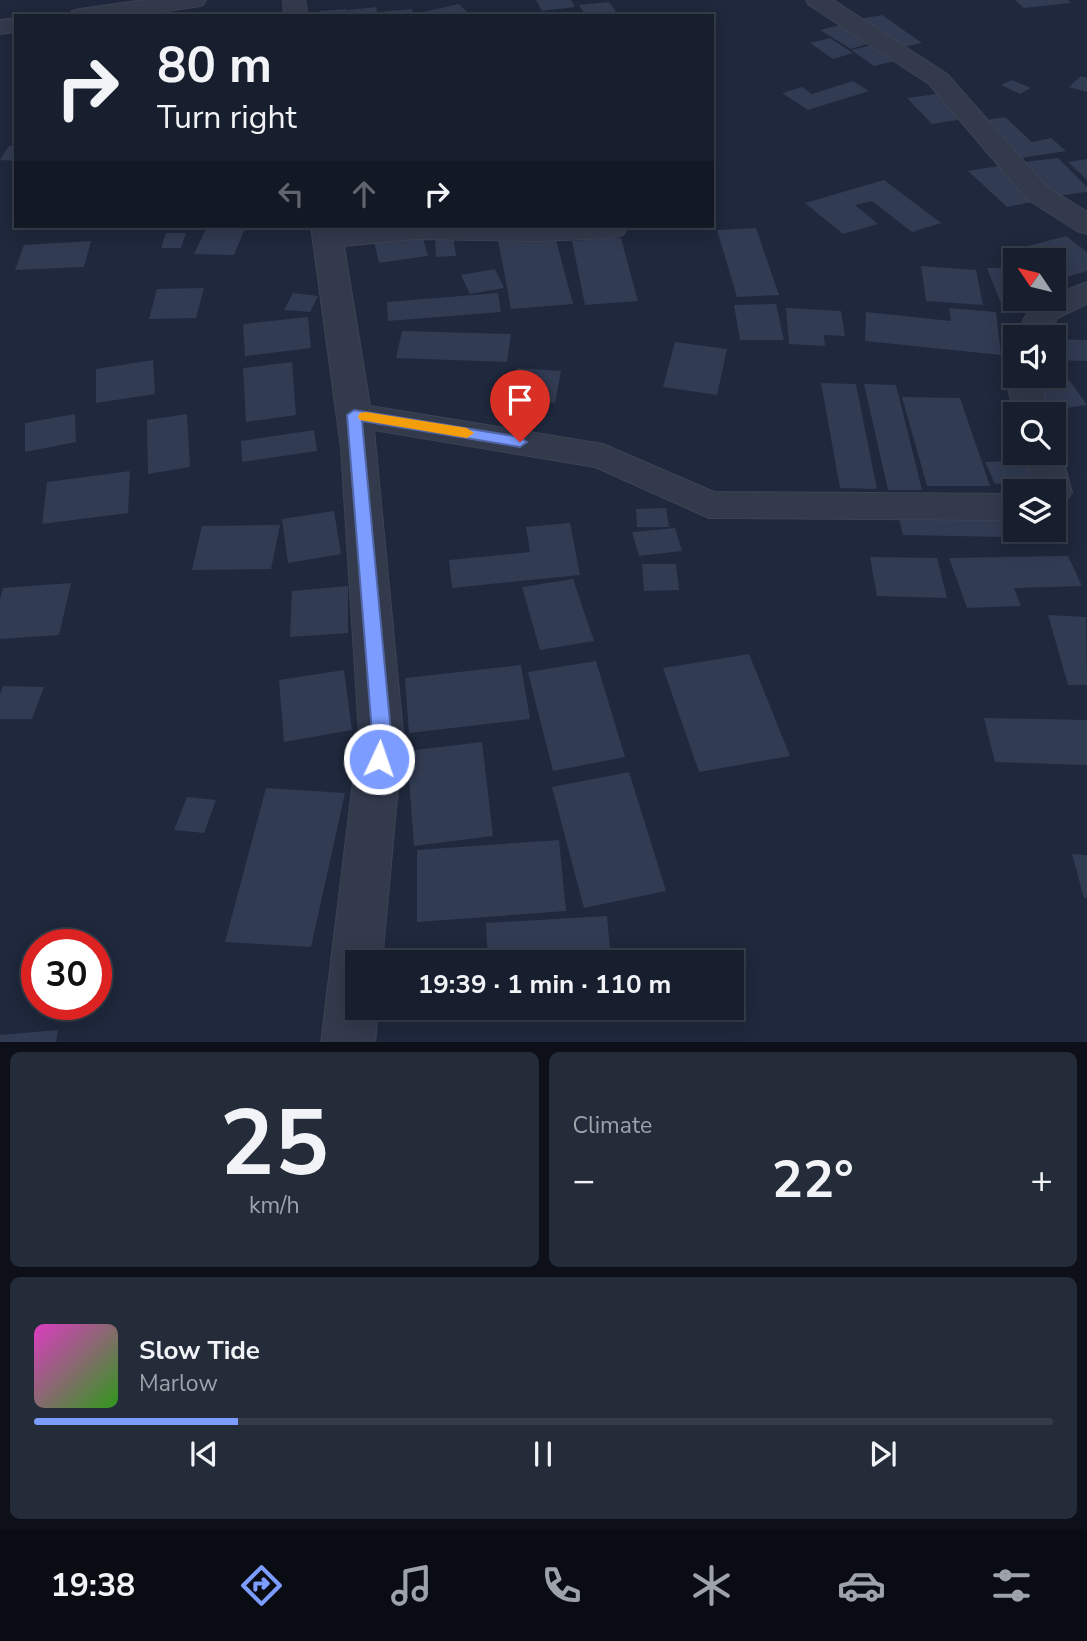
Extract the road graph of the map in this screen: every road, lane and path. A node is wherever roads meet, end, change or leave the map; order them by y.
1 (195, 0) edge
2 (817, 0) edge
3 (94, 14) edge
4 (1087, 225) edge
5 (612, 229) dead end
6 (327, 232) edge
7 (1087, 292) edge
8 (1036, 325) edge
9 (354, 415) junction
10 (1003, 507) edge
11 (348, 1042) edge

1 - 3 street
2 - 4 street
5 - 6 street
6 - 9 street
7 - 8 street
9 - 10 street
9 - 11 street

